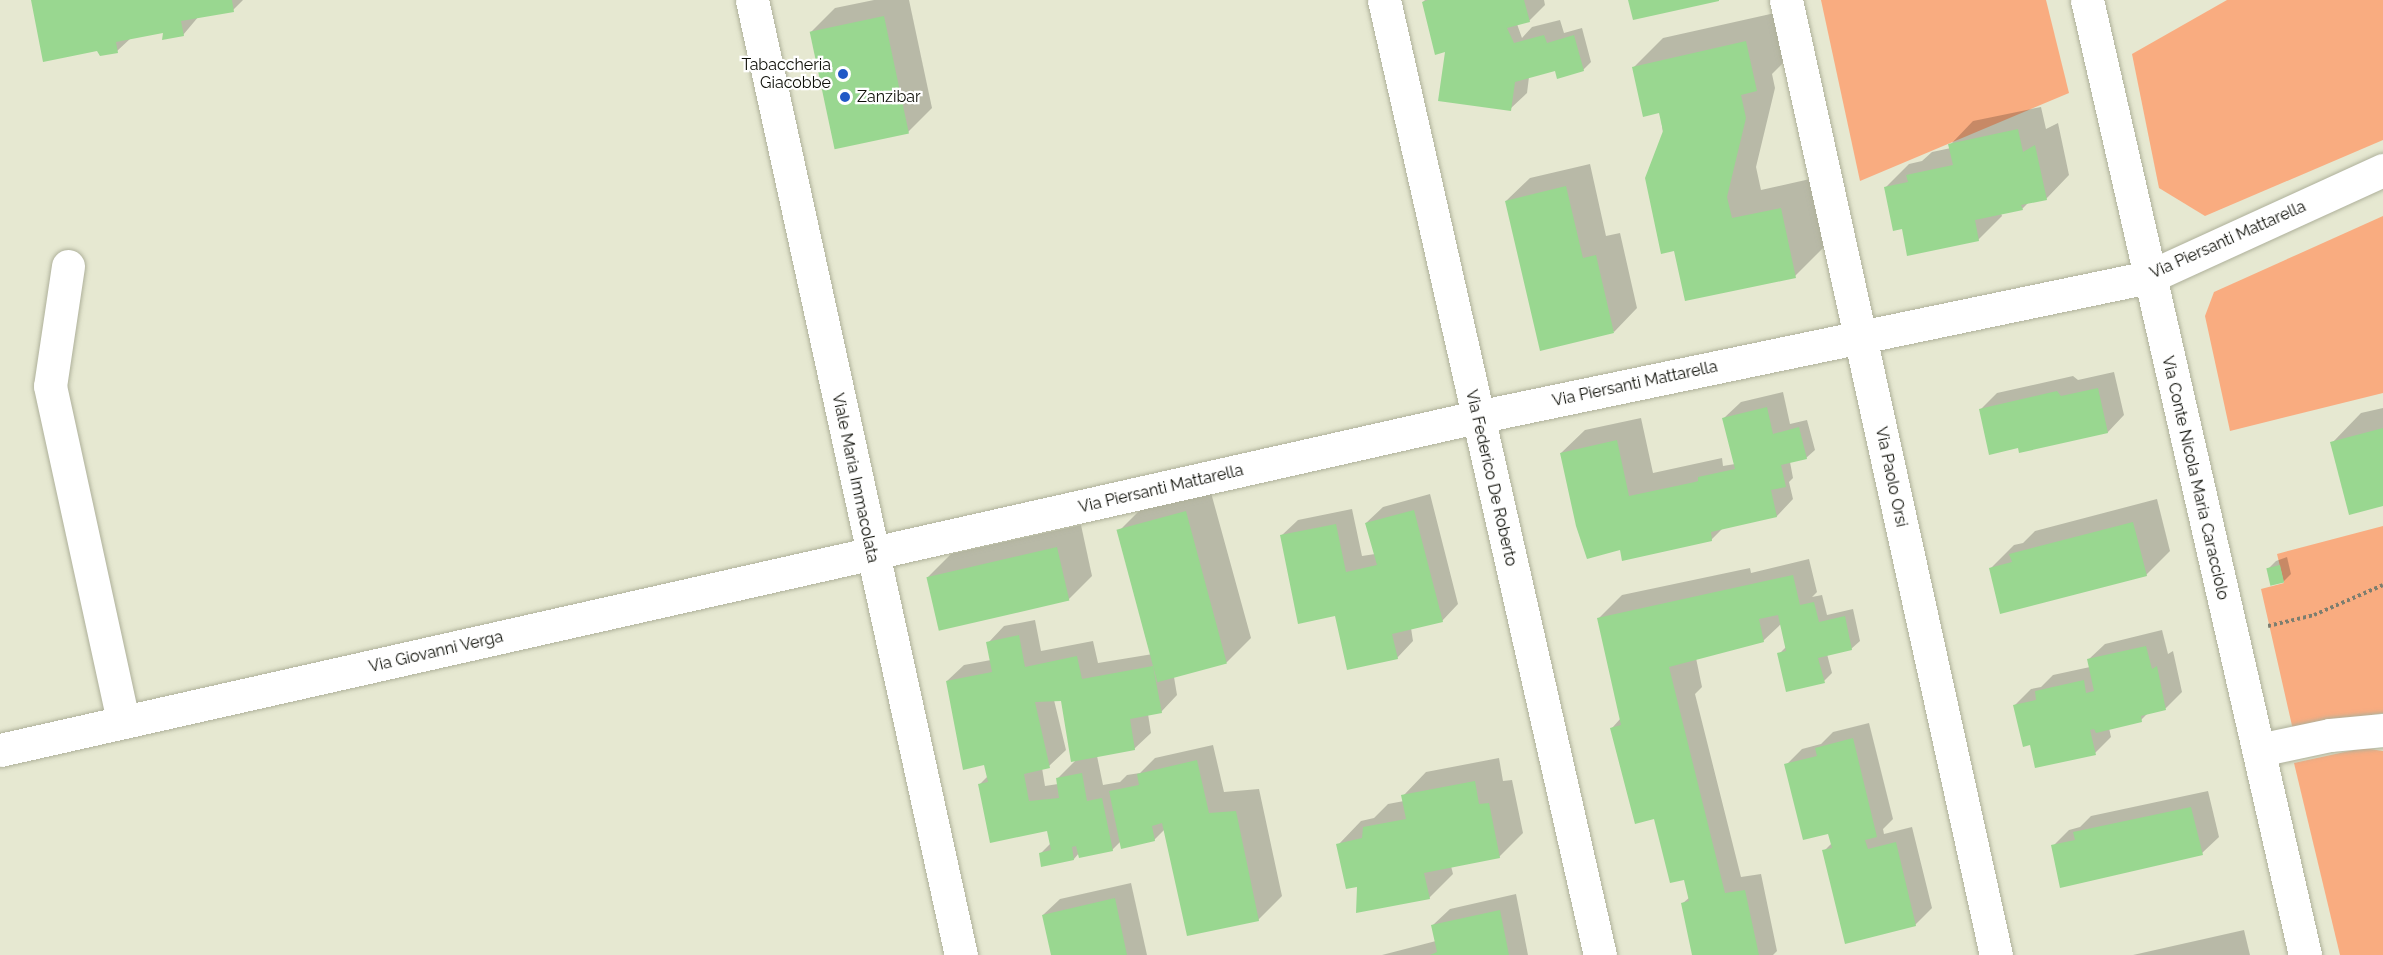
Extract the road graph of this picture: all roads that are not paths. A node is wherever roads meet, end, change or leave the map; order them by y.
1 (752, 0) edge
2 (1384, 0) edge
3 (1786, 0) edge
4 (2087, 0) edge
5 (2383, 170) edge
6 (68, 266) dead end
7 (2148, 277) junction
8 (1860, 336) junction
9 (1477, 417) junction
10 (872, 554) junction
11 (123, 722) junction
12 (2383, 730) edge
13 (0, 750) edge
14 (2259, 750) junction
15 (961, 955) edge
16 (1600, 955) edge
17 (1996, 955) edge
18 (2305, 955) edge

1 - 10 street, Viale Maria Immacolata
2 - 9 street, Via Federico De Roberto
3 - 8 street, Via Paolo Orsi
4 - 7 street, Via Conte Nicola Maria Caracciolo
5 - 7 street, Via Piersanti Mattarella
6 - 11 street
7 - 8 street, Via Piersanti Mattarella
7 - 14 street, Via Conte Nicola Maria Caracciolo
8 - 9 street, Via Piersanti Mattarella
8 - 17 street, Via Paolo Orsi
9 - 10 street, Via Piersanti Mattarella
9 - 16 street, Via Federico De Roberto
10 - 11 street, Via Giovanni Verga
10 - 15 street, Viale Maria Immacolata
11 - 13 street, Via Giovanni Verga
12 - 14 street
14 - 18 street, Via Conte Nicola Maria Caracciolo

